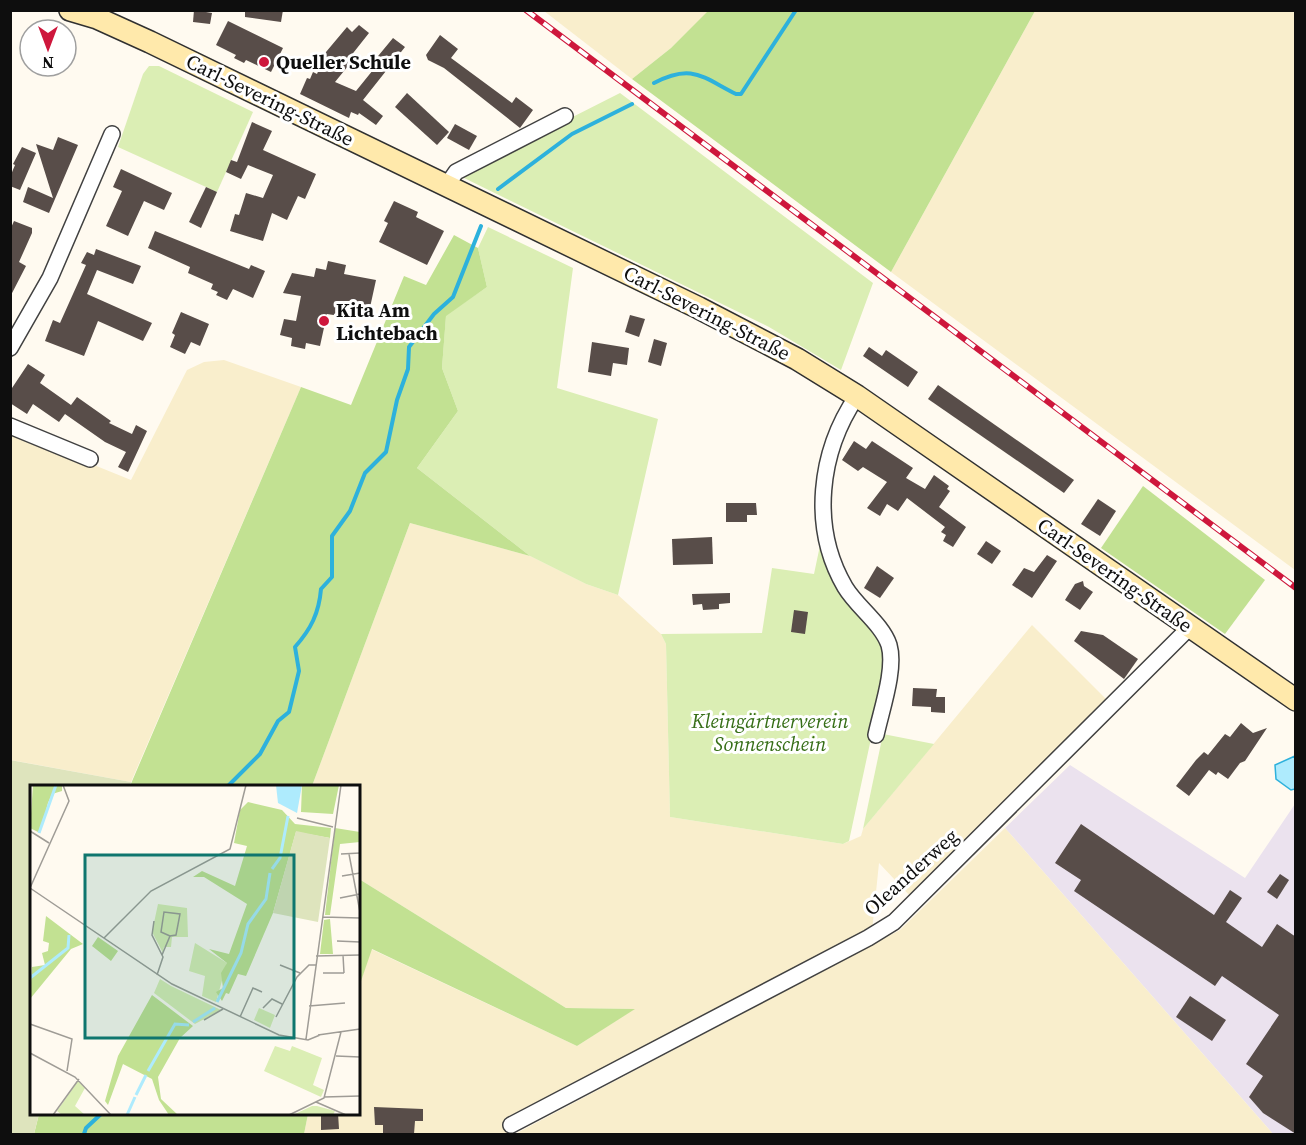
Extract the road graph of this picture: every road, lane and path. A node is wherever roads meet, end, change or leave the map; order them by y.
1 (70, 10) edge
2 (565, 116) dead end
3 (112, 134) dead end
4 (447, 185) junction
5 (10, 348) edge
6 (857, 396) junction
7 (10, 426) edge
8 (90, 459) dead end
9 (1190, 627) junction
10 (1296, 700) edge
11 (876, 735) dead end
12 (511, 1125) dead end

1 - 4 street, Carl-Severing-Straße
2 - 4 street
3 - 5 street
4 - 6 street, Carl-Severing-Straße
6 - 9 street, Carl-Severing-Straße
6 - 11 street
7 - 8 street
9 - 10 street, Carl-Severing-Straße
9 - 12 street, Oleanderweg

